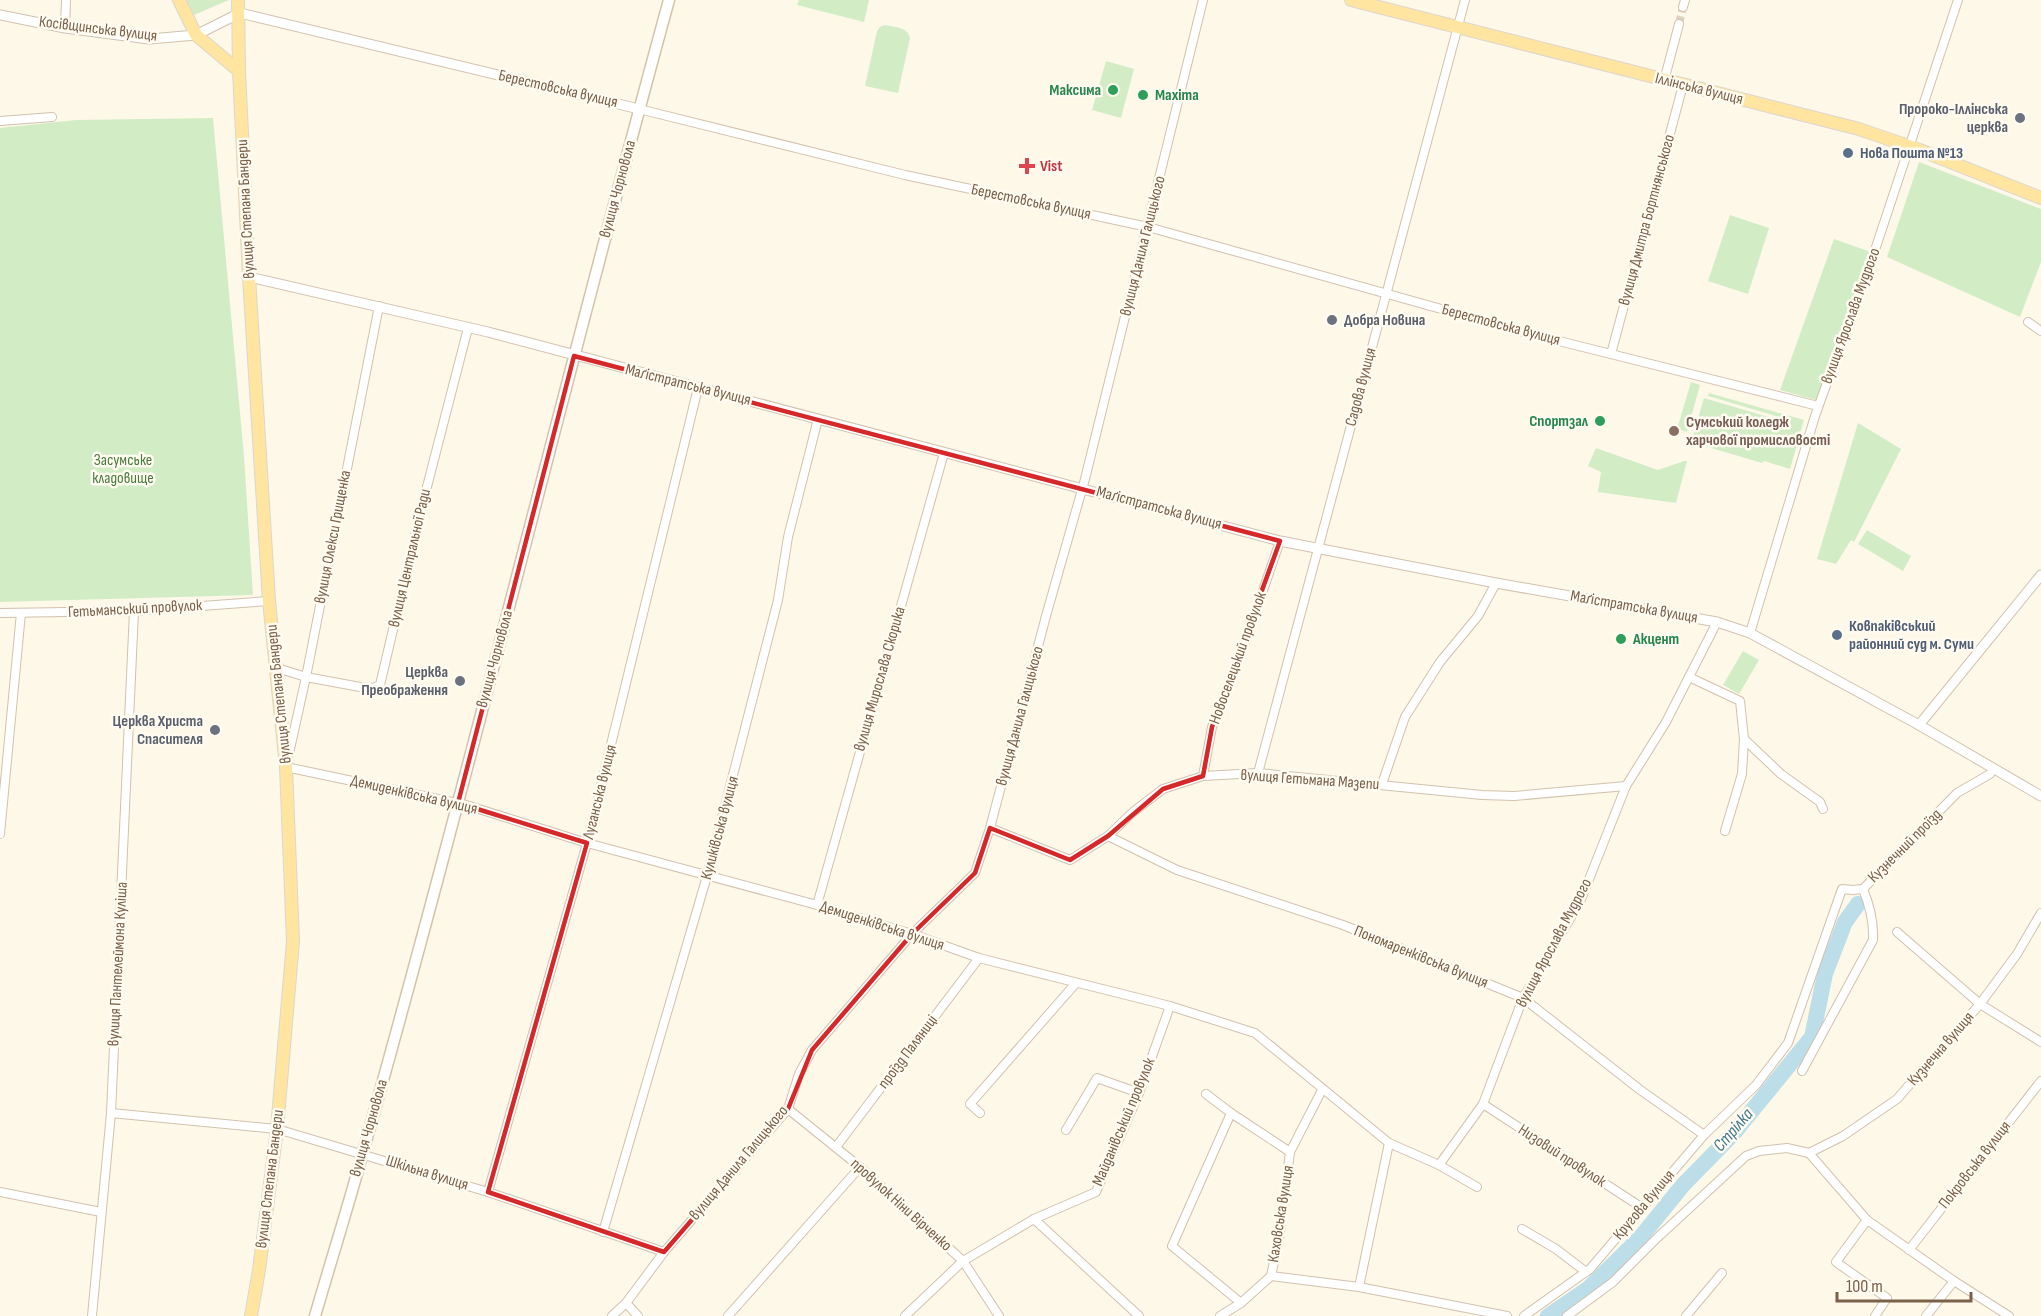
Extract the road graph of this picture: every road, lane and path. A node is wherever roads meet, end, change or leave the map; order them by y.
1 (66, 0) edge
2 (179, 0) edge
3 (669, 0) edge
4 (1203, 0) edge
5 (1351, 0) edge
6 (1465, 0) edge
7 (1958, 0) edge
8 (239, 6) edge
9 (0, 15) edge
10 (1679, 24) tunnel mouth
11 (65, 28) junction
12 (1458, 28) junction
13 (196, 35) junction
14 (239, 71) junction
15 (1664, 81) junction
16 (1683, 86) junction
17 (639, 109) junction
18 (52, 117) dead end
19 (0, 121) edge
20 (1910, 146) junction
21 (2041, 198) edge
22 (1148, 227) junction
23 (249, 277) junction
24 (1386, 294) junction
25 (379, 306) junction
26 (2028, 322) dead end
27 (468, 328) junction
28 (2041, 331) edge
29 (1611, 354) junction
30 (574, 356) junction
31 (698, 388) junction
32 (1818, 406) junction
33 (818, 419) junction
34 (944, 453) junction
35 (1083, 488) junction
36 (1280, 541) junction
37 (1318, 548) junction
38 (2041, 575) edge
39 (1496, 583) junction
40 (269, 601) junction
41 (134, 611) junction
42 (0, 613) edge
43 (21, 613) junction
44 (1717, 622) junction
45 (1750, 633) junction
46 (277, 668) junction
47 (1689, 676) junction
48 (306, 677) junction
49 (1919, 725) junction
50 (1744, 739) junction
51 (286, 767) junction
52 (1993, 769) junction
53 (1258, 773) junction
54 (1203, 776) junction
55 (1382, 784) junction
56 (1626, 786) junction
57 (2041, 796) edge
58 (458, 803) junction
59 (1823, 809) dead end
60 (990, 828) junction
61 (1725, 831) dead end
62 (0, 834) edge
63 (1108, 836) junction
64 (587, 843) junction
65 (707, 876) junction
66 (1863, 888) junction
67 (817, 905) junction
68 (2041, 913) edge
69 (1897, 932) dead end
70 (912, 934) junction
71 (980, 958) junction
72 (1076, 983) junction
73 (1523, 998) junction
74 (1980, 1004) junction
75 (1170, 1006) junction
76 (2041, 1042) edge
77 (1802, 1071) dead end
78 (2041, 1081) edge
79 (1322, 1090) junction
80 (1139, 1093) junction
81 (1206, 1094) dead end
82 (1483, 1104) junction
83 (788, 1109) junction
84 (111, 1113) junction
85 (980, 1113) dead end
86 (1231, 1113) junction
87 (277, 1129) junction
88 (1066, 1130) dead end
89 (1704, 1135) junction
90 (1389, 1143) junction
91 (836, 1147) junction
92 (1290, 1152) junction
93 (1809, 1153) junction
94 (363, 1154) junction
95 (1439, 1165) junction
96 (860, 1167) junction
97 (1477, 1187) dead end
98 (0, 1192) edge
99 (488, 1192) junction
100 (1641, 1208) junction
101 (101, 1212) junction
102 (1034, 1219) junction
103 (1868, 1220) junction
104 (1522, 1229) dead end
105 (603, 1232) junction
106 (1909, 1250) junction
107 (664, 1252) junction
108 (963, 1261) junction
109 (1586, 1272) junction
110 (1722, 1274) dead end
111 (1271, 1276) junction
112 (1954, 1281) junction
113 (1359, 1287) junction
114 (626, 1303) junction
115 (1241, 1303) junction
116 (92, 1316) edge
117 (251, 1316) edge
118 (315, 1316) edge
119 (612, 1316) edge
120 (638, 1316) edge
121 (728, 1316) edge
122 (905, 1316) edge
123 (999, 1316) edge
124 (1139, 1316) edge
125 (1220, 1316) edge
126 (1507, 1316) edge
127 (1524, 1316) edge
128 (1567, 1316) edge
129 (1686, 1316) edge
130 (1875, 1316) edge
131 (1926, 1316) edge
132 (2008, 1316) edge

1 - 11 street
2 - 13 main road
3 - 17 main road, вулиця Чорновола
4 - 22 street, вулиця Данила Галицького
5 - 12 main road, Іллінська вулиця
6 - 12 street, Садова вулиця
7 - 20 street, вулиця Ярослава Мудрого
8 - 13 street
8 - 14 main road, вулиця Степана Бандери
8 - 17 street, Берестовська вулиця
9 - 11 street, Косівщинська вулиця
10 - 15 street
11 - 13 street, Косівщинська вулиця
12 - 15 main road, Іллінська вулиця
12 - 24 street, Садова вулиця
13 - 14 main road
14 - 23 main road, вулиця Степана Бандери
15 - 16 main road, Іллінська вулиця
16 - 20 main road, Іллінська вулиця
16 - 29 street, вулиця Дмитра Бортнянського
17 - 22 street, Берестовська вулиця
17 - 30 main road, вулиця Чорновола
18 - 19 street
20 - 21 main road, Іллінська вулиця
20 - 32 street, вулиця Ярослава Мудрого
22 - 24 street, Берестовська вулиця
22 - 35 street, вулиця Данила Галицького
23 - 25 street, Маґістратська вулиця
23 - 40 main road, вулиця Степана Бандери
24 - 29 street, Берестовська вулиця
24 - 37 street, Садова вулиця
25 - 27 street, Маґістратська вулиця
25 - 48 street, вулиця Олекси Грищенка
26 - 28 street
27 - 30 street, Маґістратська вулиця
27 - 48 street, вулиця Центральної Ради
29 - 32 street, Берестовська вулиця
30 - 31 street, Маґістратська вулиця
30 - 58 main road, вулиця Чорновола
31 - 33 street, Маґістратська вулиця
31 - 64 street, Луганська вулиця
32 - 45 street, вулиця Ярослава Мудрого
33 - 34 street, Маґістратська вулиця
33 - 65 street, Куликівська вулиця
34 - 35 street, Маґістратська вулиця
34 - 67 street, вулиця Мирослава Скорика
35 - 36 street, Маґістратська вулиця
35 - 60 street, вулиця Данила Галицького
36 - 37 street, Маґістратська вулиця
36 - 54 street, Новоселецький провулок
37 - 39 street, Маґістратська вулиця
37 - 53 street, Садова вулиця
38 - 49 street
39 - 44 street, Маґістратська вулиця
39 - 55 street
40 - 41 street, Гетьманський провулок
40 - 46 main road, вулиця Степана Бандери
41 - 43 street, Гетьманський провулок
41 - 84 street, вулиця Пантелеймона Куліша
42 - 43 street, Гетьманський провулок
43 - 62 street
44 - 45 street, Маґістратська вулиця
44 - 47 street, вулиця Ярослава Мудрого
45 - 49 street, Маґістратська вулиця
46 - 48 street, вулиця Центральної Ради
46 - 51 main road, вулиця Степана Бандери
47 - 50 street
47 - 56 street, вулиця Ярослава Мудрого
48 - 51 street, вулиця Олекси Грищенка
49 - 52 street, Маґістратська вулиця
50 - 59 street
50 - 61 street
51 - 58 street, Демиденківська вулиця
51 - 87 main road, вулиця Степана Бандери
52 - 57 street, Маґістратська вулиця
52 - 66 street, Кузнечний проїзд
53 - 54 street, вулиця Гетьмана Мазепи
53 - 55 street, вулиця Гетьмана Мазепи
54 - 63 street, вулиця Гетьмана Мазепи
55 - 56 street, вулиця Гетьмана Мазепи
56 - 73 street, вулиця Ярослава Мудрого
58 - 64 street, Демиденківська вулиця
58 - 94 main road, вулиця Чорновола
60 - 63 street, вулиця Гетьмана Мазепи
60 - 70 street, вулиця Данила Галицького
63 - 73 street, Пономаренківська вулиця
64 - 65 street, Демиденківська вулиця
64 - 99 street, Луганська вулиця
65 - 67 street, Демиденківська вулиця
65 - 105 street, Куликівська вулиця
66 - 77 street, Кузнечний проїзд
66 - 89 street, Кругова вулиця
67 - 70 street, Демиденківська вулиця
68 - 74 street, Кузнечна вулиця
69 - 74 street
70 - 71 street, Демиденківська вулиця
70 - 83 street, вулиця Данила Галицького
71 - 72 street, Демиденківська вулиця
71 - 91 street, проїзд Паляниці
72 - 75 street, Демиденківська вулиця
72 - 85 street
73 - 82 street, вулиця Ярослава Мудрого
73 - 89 street, Пономаренківська вулиця
74 - 76 street
74 - 93 street, Кузнечна вулиця
75 - 79 street, Демиденківська вулиця
75 - 80 street, Майданівський провулок
78 - 106 street, Покровська вулиця
79 - 90 street, Демиденківська вулиця
79 - 92 street, Каховська вулиця
80 - 88 street
80 - 102 street, Майданівський провулок
81 - 86 street, Каховська вулиця
82 - 95 street, вулиця Ярослава Мудрого
82 - 100 street, Низовий провулок
83 - 91 street, провулок Ніни Вірченко
83 - 107 street, вулиця Данила Галицького
84 - 87 street, Шкільна вулиця
84 - 101 street, вулиця Пантелеймона Куліша
86 - 92 street, Каховська вулиця
86 - 115 street
87 - 94 street, Шкільна вулиця
87 - 117 main road, вулиця Степана Бандери
89 - 100 street, Кругова вулиця
90 - 95 street, Демиденківська вулиця
90 - 113 street
91 - 96 street, провулок Ніни Вірченко
92 - 111 street, Каховська вулиця
93 - 103 street
93 - 128 street
94 - 99 street, Шкільна вулиця
94 - 118 main road, вулиця Чорновола
95 - 97 street, Демиденківська вулиця
96 - 108 street, провулок Ніни Вірченко
96 - 121 street
98 - 101 street
99 - 105 street, Шкільна вулиця
100 - 109 street, Кругова вулиця
101 - 116 street, вулиця Пантелеймона Куліша
102 - 108 street, Майданівський провулок
102 - 124 street
103 - 106 street
103 - 130 street
104 - 109 street
105 - 107 street, Шкільна вулиця
106 - 112 street
107 - 114 street, вулиця Данила Галицького
108 - 122 street, Майданівський провулок
108 - 123 street, провулок Ніни Вірченко
109 - 127 street, Кругова вулиця
110 - 129 street
111 - 113 street
111 - 115 street
112 - 131 street
112 - 132 street
113 - 126 street
114 - 119 street, вулиця Данила Галицького
114 - 120 street
115 - 125 street

